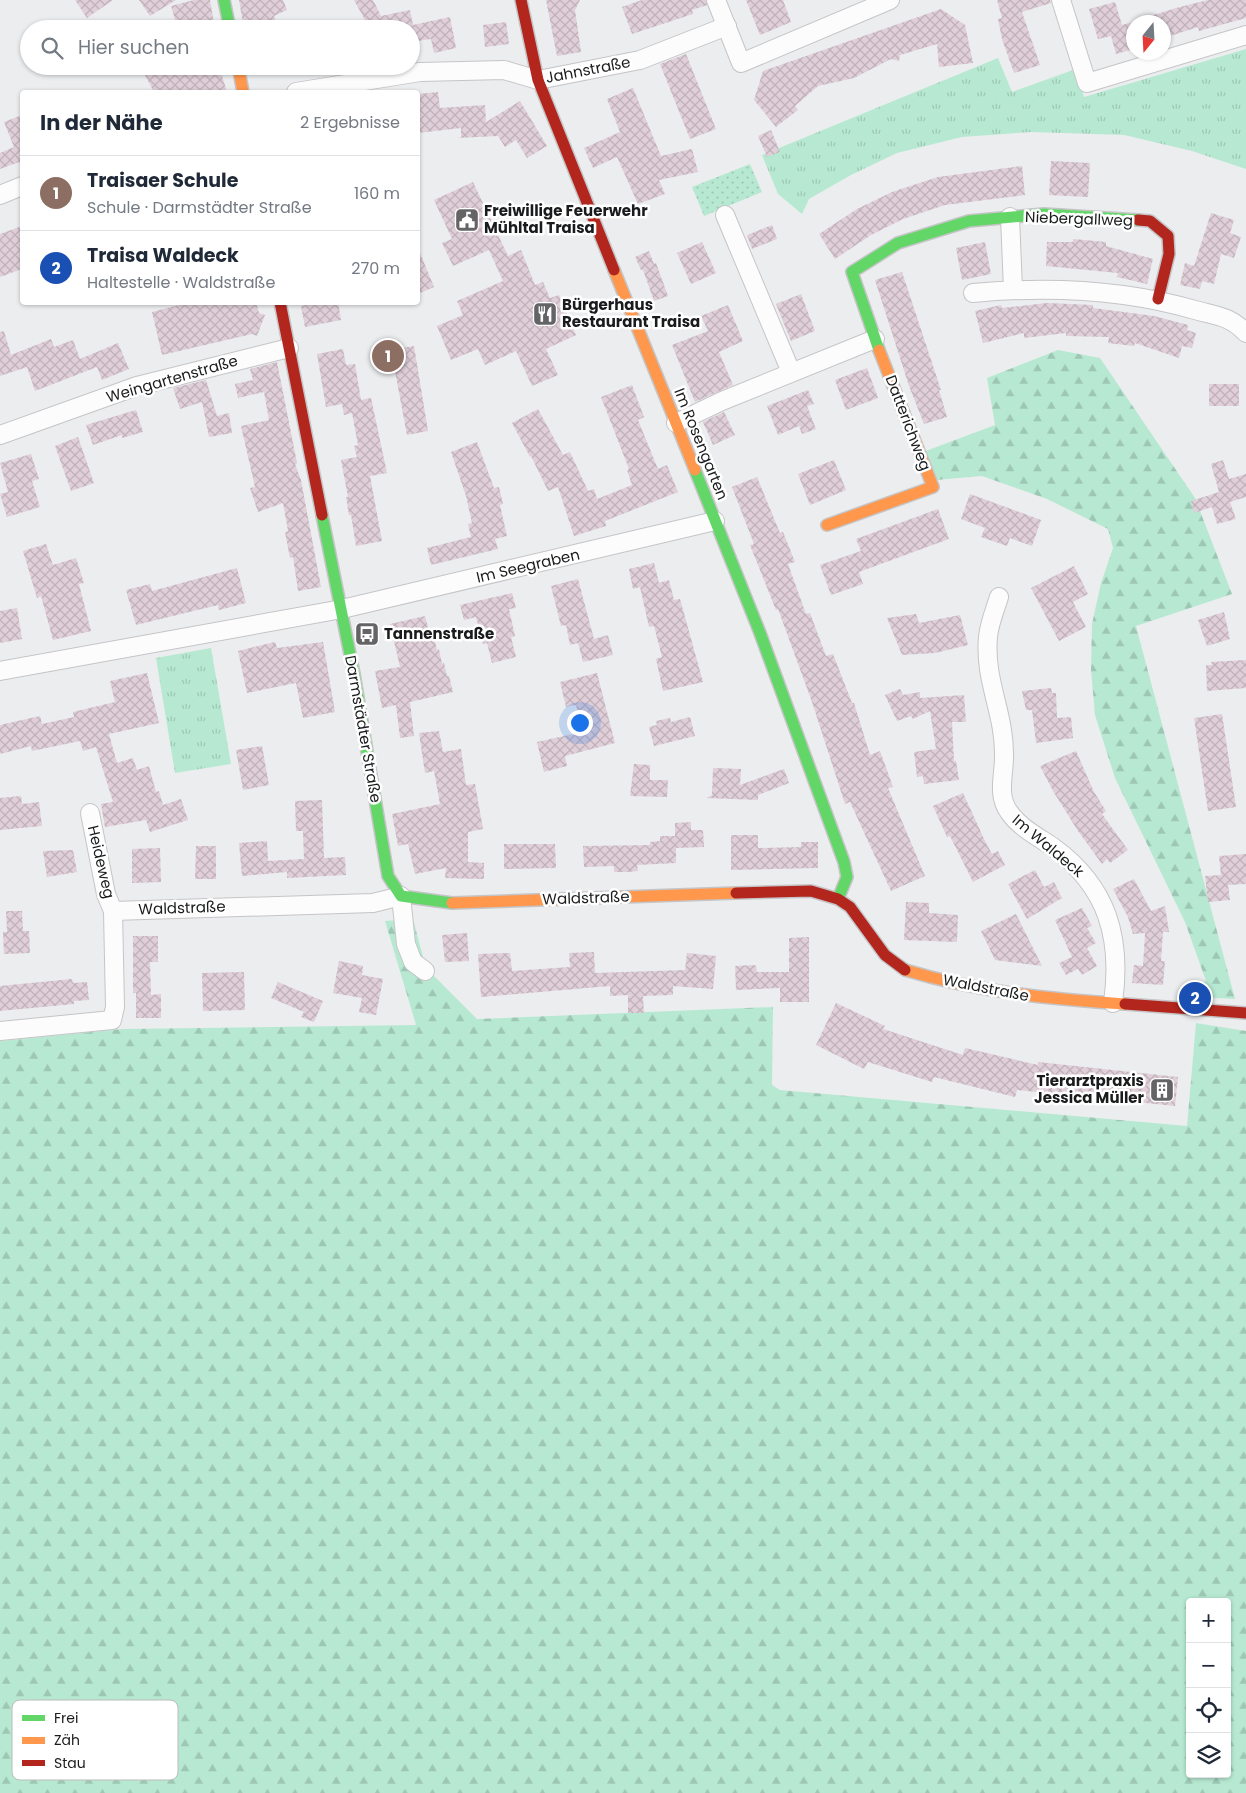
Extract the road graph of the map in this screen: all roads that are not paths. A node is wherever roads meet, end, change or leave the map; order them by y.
1 (224, 0) edge
2 (521, 0) edge
3 (716, 0) edge
4 (890, 0) edge
5 (1061, 0) edge
6 (228, 20) edge
7 (727, 26) junction
8 (1246, 35) edge
9 (420, 72) edge
10 (240, 75) edge
11 (401, 75) edge
12 (538, 80) junction
13 (243, 90) edge
14 (308, 90) edge
15 (20, 187) edge
16 (0, 195) edge
17 (725, 215) dead end
18 (1010, 217) junction
19 (852, 272) joint
20 (1014, 289) junction
21 (973, 293) dead end
22 (1158, 299) junction
23 (281, 305) edge
24 (1246, 333) edge
25 (875, 339) junction
26 (289, 348) junction
27 (791, 372) junction
28 (676, 423) junction
29 (0, 435) edge
30 (715, 521) junction
31 (827, 524) dead end
32 (999, 597) dead end
33 (342, 609) junction
34 (0, 671) edge
35 (90, 813) dead end
36 (401, 896) junction
37 (838, 898) junction
38 (113, 910) junction
39 (425, 971) dead end
40 (1112, 1003) junction
41 (1246, 1013) edge
42 (0, 1031) edge

1 - 6 street
2 - 12 street, Im Rosengarten
3 - 7 street
4 - 7 street
5 - 8 street
7 - 12 street, Jahnstraße
9 - 12 street, Jahnstraße
10 - 13 street
11 - 14 street, Jahnstraße
12 - 28 street, Im Rosengarten
15 - 16 street
17 - 27 street
18 - 19 street, Niebergallweg
18 - 20 street, Niebergallweg
18 - 22 street, Niebergallweg
19 - 25 street, Datterichweg
20 - 21 street
20 - 22 street
22 - 24 street
23 - 26 street, Darmstädter Straße
25 - 27 street
25 - 31 street, Datterichweg
26 - 29 street, Weingartenstraße
26 - 33 street, Darmstädter Straße
27 - 28 street
28 - 30 street, Im Rosengarten
30 - 33 street, Im Seegraben
30 - 37 street, Im Rosengarten
32 - 40 street, Im Waldeck
33 - 34 street
33 - 36 street, Darmstädter Straße
35 - 38 street, Heideweg
36 - 37 street, Waldstraße
36 - 38 street, Waldstraße
36 - 39 street, Darmstädter Straße
37 - 40 street, Waldstraße
38 - 42 street
40 - 41 street, Waldstraße

